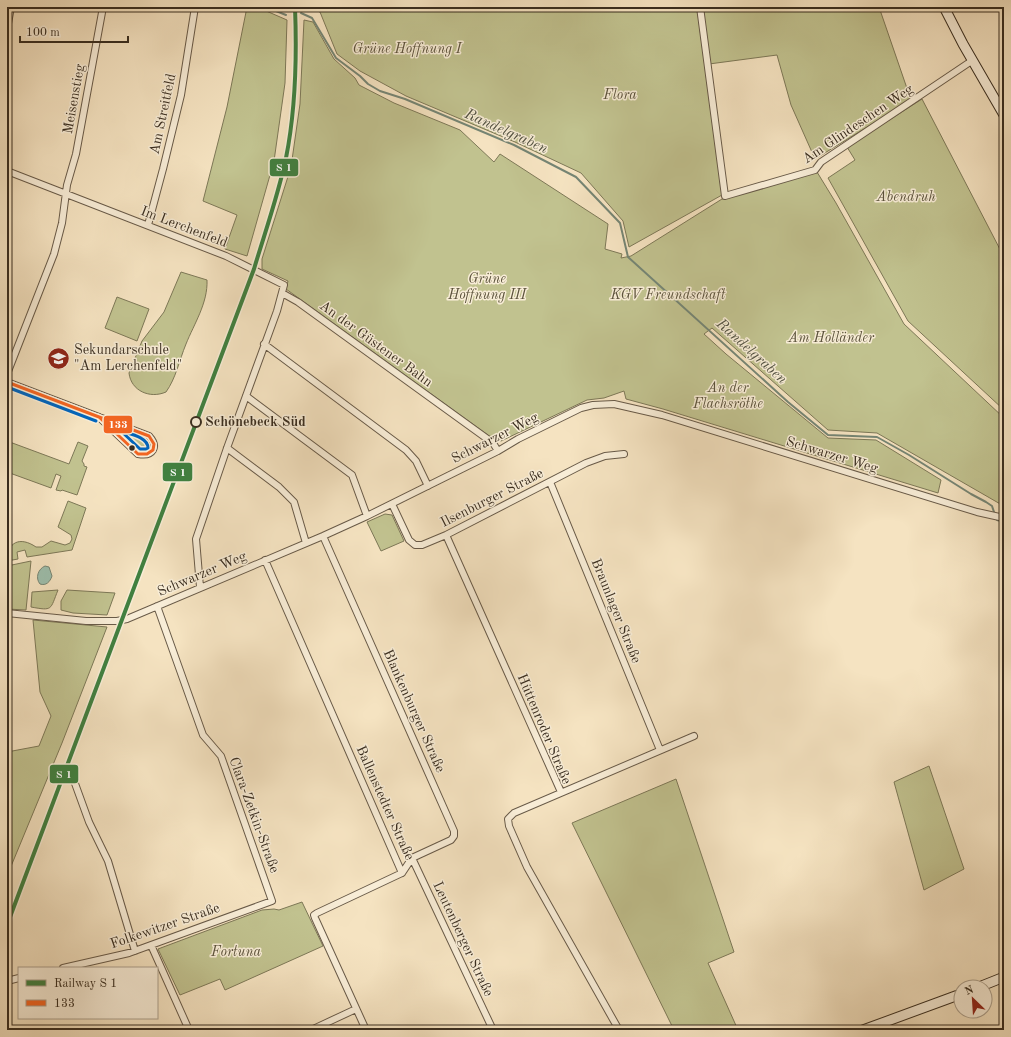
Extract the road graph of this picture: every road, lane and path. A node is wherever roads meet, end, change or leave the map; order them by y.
1 (11, 7) edge
2 (104, 7) edge
3 (195, 7) edge
4 (700, 7) edge
5 (944, 7) edge
6 (7, 29) edge
7 (973, 60) junction
8 (1004, 115) edge
9 (7, 171) edge
10 (66, 194) junction
11 (148, 225) junction
12 (282, 292) junction
13 (264, 344) junction
14 (7, 374) edge
15 (7, 382) edge
16 (246, 396) junction
17 (99, 417) junction
18 (227, 448) junction
19 (498, 451) junction
20 (624, 454) dead end
21 (550, 482) junction
22 (428, 486) junction
23 (392, 504) junction
24 (367, 516) junction
25 (1002, 517) edge
26 (446, 535) junction
27 (324, 536) junction
28 (306, 543) junction
29 (265, 560) junction
30 (200, 587) junction
31 (157, 606) junction
32 (7, 613) edge
33 (694, 736) dead end
34 (660, 750) junction
35 (73, 778) dead end
36 (561, 792) junction
37 (412, 858) junction
38 (402, 873) junction
39 (272, 901) joint
40 (151, 945) junction
41 (135, 951) junction
42 (67, 967) edge
43 (18, 978) edge
44 (1004, 978) edge
45 (7, 981) edge
46 (993, 982) edge
47 (953, 997) edge
48 (356, 1009) junction
49 (189, 1030) edge
50 (311, 1030) edge
51 (366, 1030) edge
52 (492, 1030) edge
53 (619, 1030) edge
54 (863, 1030) edge

1 - 6 street
2 - 10 street, Meisenstieg
3 - 11 street, Am Streitfeld
4 - 7 street, Am Glindeschen Weg
5 - 7 street
7 - 8 street
9 - 10 street, Im Lerchenfeld
10 - 11 street, Im Lerchenfeld
10 - 14 street, Meisenstieg
11 - 12 street, Im Lerchenfeld
12 - 13 street
12 - 19 street, An der Güstener Bahn
13 - 16 street
13 - 22 street
15 - 17 street
16 - 18 street
16 - 24 street
17 - 17 street
18 - 28 street
18 - 30 street
19 - 22 street, Schwarzer Weg
19 - 25 street, Schwarzer Weg
20 - 21 street, Ilsenburger Straße
21 - 26 street, Ilsenburger Straße
21 - 34 street, Braunlager Straße
22 - 23 street, Schwarzer Weg
23 - 24 street, Schwarzer Weg
23 - 26 street, Ilsenburger Straße
24 - 27 street, Schwarzer Weg
26 - 36 street, Hüttenroder Straße
27 - 28 street, Schwarzer Weg
27 - 37 street, Blankenburger Straße
28 - 29 street, Schwarzer Weg
29 - 30 street, Schwarzer Weg
29 - 38 street, Ballenstedter Straße
30 - 31 street, Schwarzer Weg
31 - 32 street, Schwarzer Weg
31 - 39 street, Clara-Zetkin-Straße
33 - 34 street
34 - 36 street
35 - 41 street
36 - 53 street, Hüttenroder Straße
37 - 38 street
37 - 52 street, Leutenberger Straße
38 - 48 street, Ballenstedter Straße
39 - 40 street, Folkewitzer Straße
40 - 41 street, Folkewitzer Straße
40 - 49 street
41 - 42 street, Folkewitzer Straße
43 - 45 street
44 - 46 street
47 - 54 street
48 - 50 street
48 - 51 street, Ballenstedter Straße

